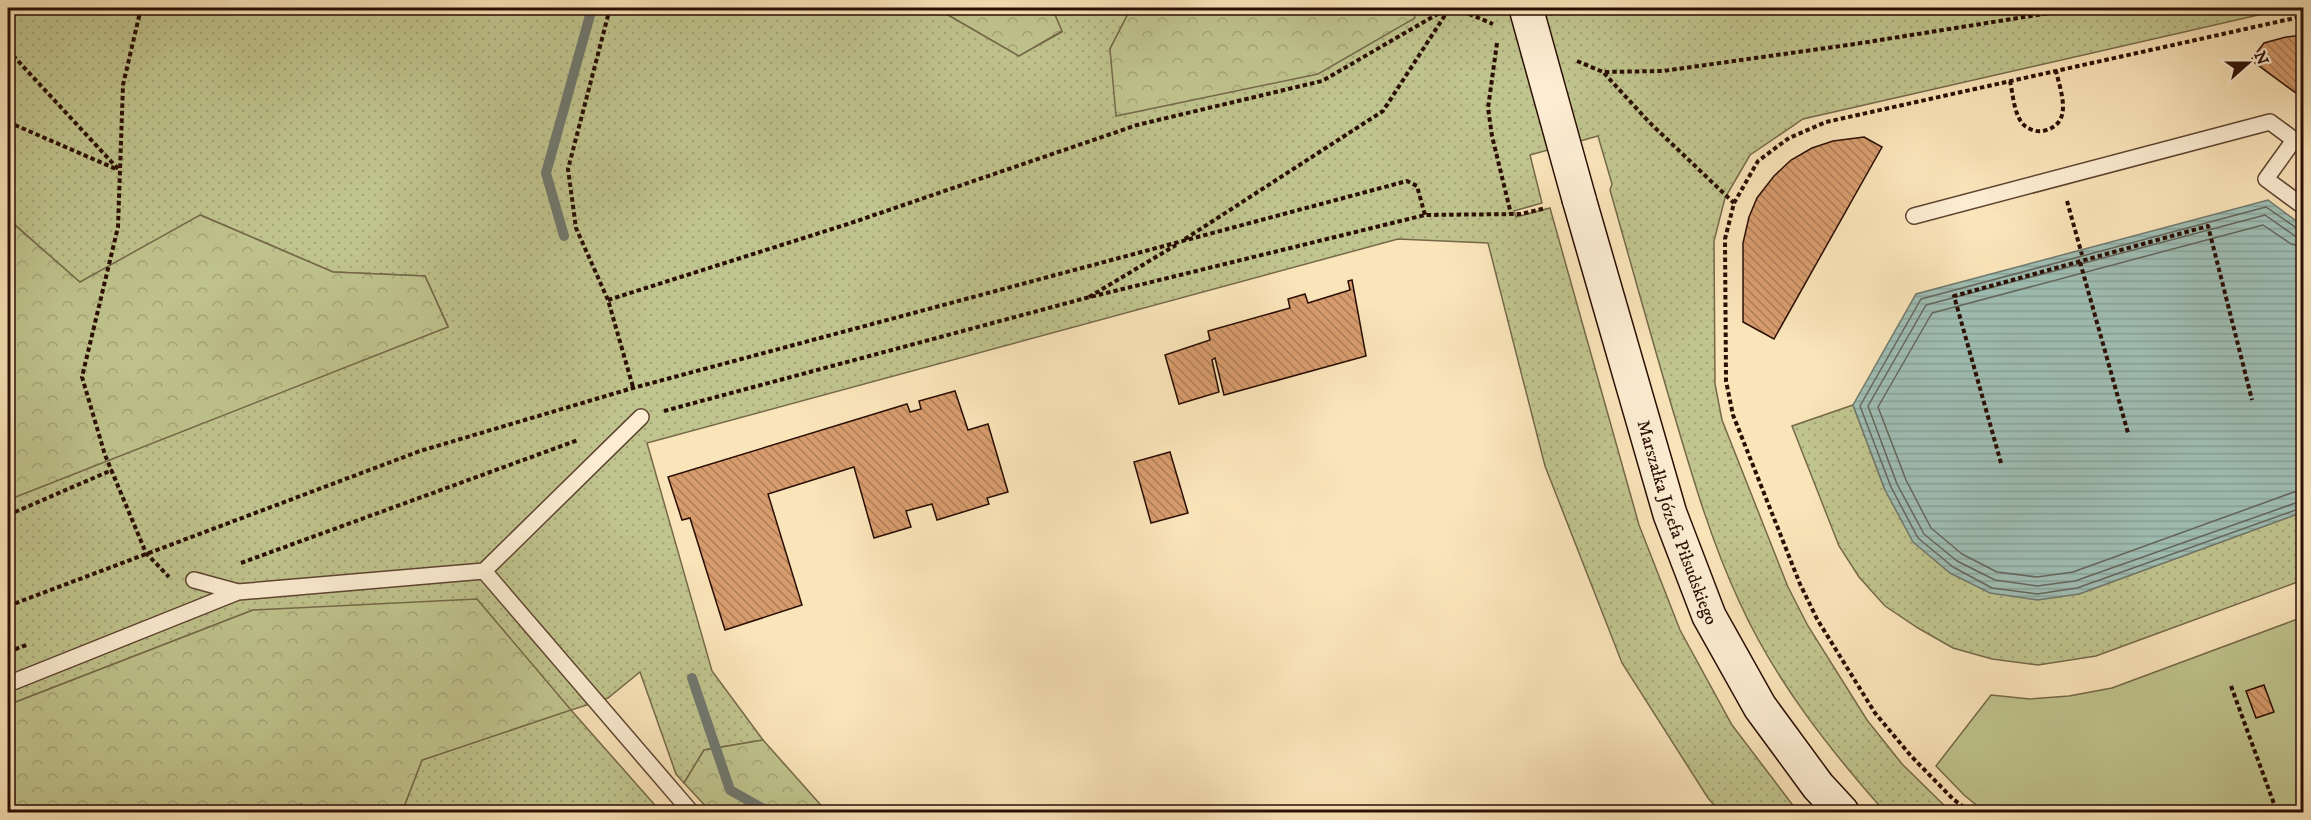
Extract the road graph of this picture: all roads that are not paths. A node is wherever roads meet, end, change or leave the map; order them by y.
1 (1526, 8) edge
2 (2299, 143) edge
3 (2304, 207) edge
4 (1914, 216) dead end
5 (641, 417) road end
6 (484, 571) junction
7 (194, 580) road end
8 (238, 592) junction
9 (8, 684) edge
10 (691, 813) edge
11 (1842, 813) edge

1 - 11 main road, Marszałka Józefa Piłsudskiego, bridge
2 - 3 lane
2 - 4 lane
5 - 6 lane
6 - 8 lane
6 - 10 lane
7 - 8 lane
8 - 9 lane

